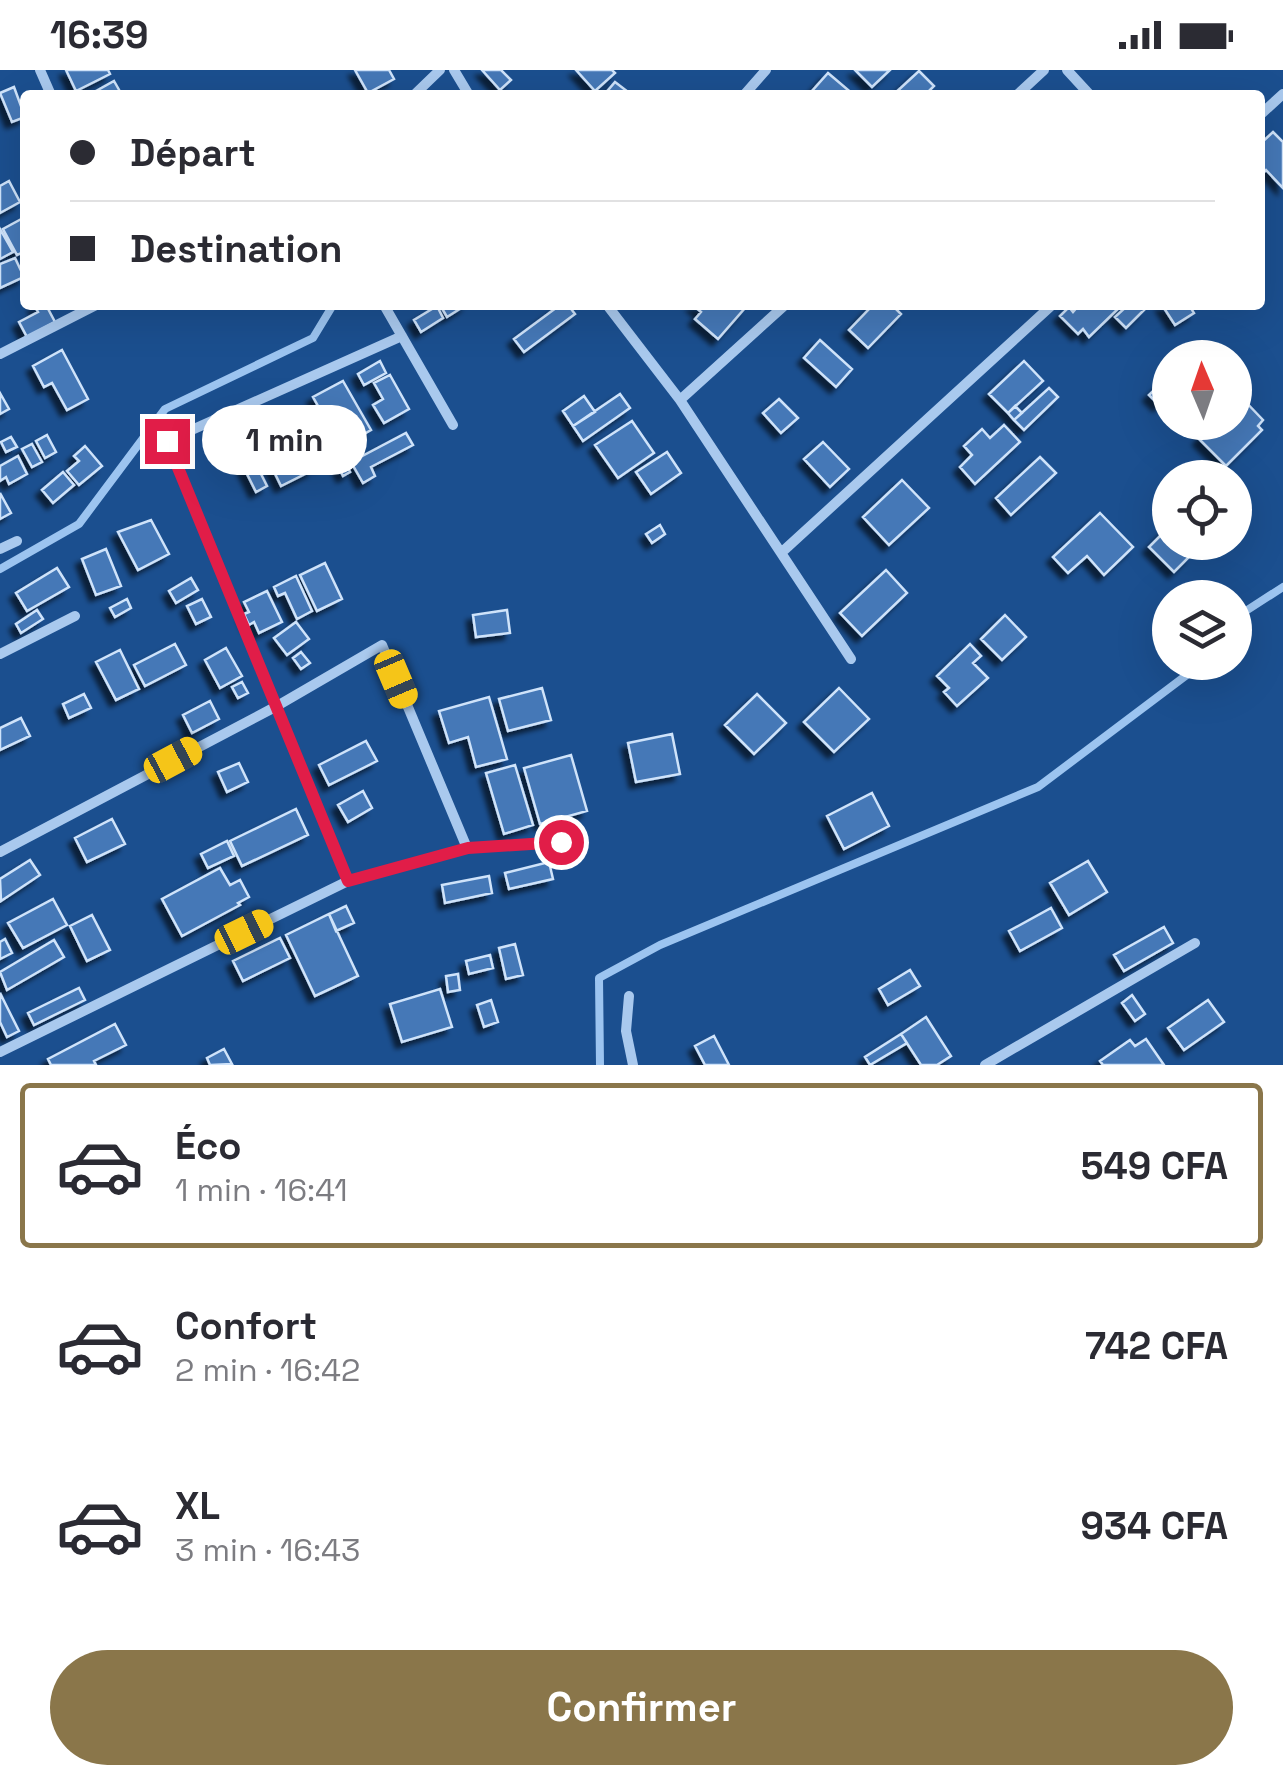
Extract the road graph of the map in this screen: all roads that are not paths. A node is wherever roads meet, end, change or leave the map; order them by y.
1 (440, 70) edge
2 (766, 70) edge
3 (1044, 70) edge
4 (1067, 70) edge
5 (419, 90) edge
6 (748, 90) edge
7 (1022, 90) edge
8 (1085, 90) edge
9 (86, 310) edge
10 (387, 310) edge
11 (611, 310) edge
12 (779, 310) edge
13 (1047, 310) edge
14 (402, 336) junction
15 (0, 354) edge
16 (680, 400) junction
17 (453, 424) dead end
18 (17, 540) dead end
19 (0, 550) edge
20 (781, 553) junction
21 (75, 616) dead end
22 (0, 654) edge
23 (850, 659) dead end
24 (277, 706) junction
25 (561, 842) dead end
26 (468, 848) junction
27 (0, 852) edge
28 (348, 881) junction
29 (1195, 943) dead end
30 (630, 996) dead end
31 (0, 1052) edge
32 (633, 1065) edge
33 (985, 1065) edge

1 - 5 street
2 - 6 street
3 - 7 street
4 - 8 street
9 - 15 street
10 - 14 street
11 - 16 street
12 - 16 street
13 - 20 street
14 - 17 street
14 - 24 street
16 - 20 street
18 - 19 street
20 - 23 street
21 - 22 street
24 - 26 street
24 - 27 street
24 - 28 street
25 - 26 street
26 - 28 street
28 - 31 street
29 - 33 street
30 - 32 street

